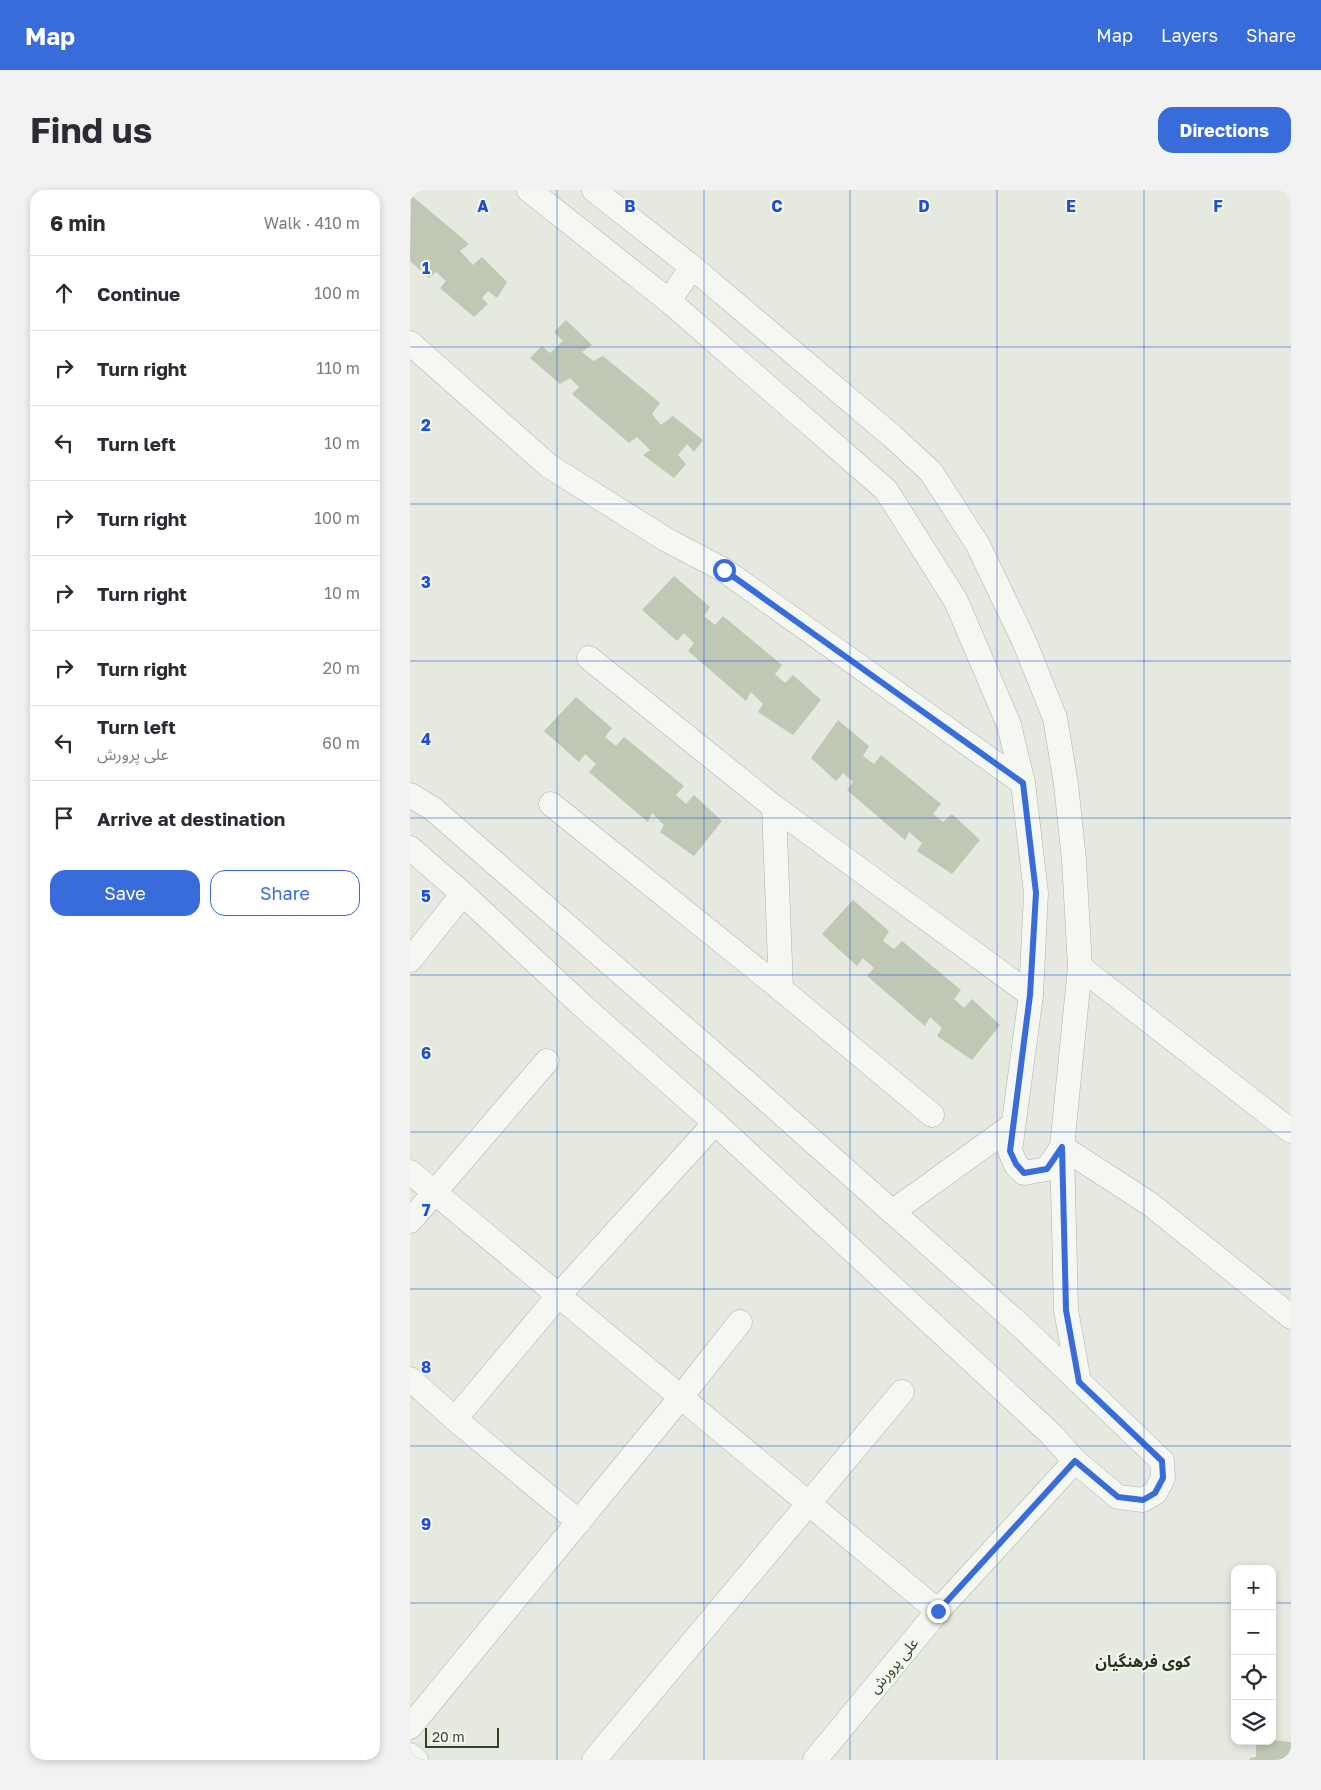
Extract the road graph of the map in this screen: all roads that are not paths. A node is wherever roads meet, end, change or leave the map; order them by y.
1 (528, 190) edge
2 (594, 190) edge
3 (692, 267) junction
4 (668, 301) junction
5 (410, 344) edge
6 (589, 658) dead end
7 (1023, 783) junction
8 (410, 795) edge
9 (551, 804) dead end
10 (774, 807) junction
11 (410, 848) edge
12 (463, 894) junction
13 (410, 960) edge
14 (1080, 967) junction
15 (782, 988) junction
16 (1030, 995) junction
17 (547, 1062) dead end
18 (932, 1115) dead end
19 (715, 1123) junction
20 (1014, 1125) junction
21 (1291, 1131) edge
22 (1062, 1147) junction
23 (410, 1172) edge
24 (434, 1192) junction
25 (892, 1212) junction
26 (410, 1221) edge
27 (559, 1295) junction
28 (1291, 1316) edge
29 (740, 1322) dead end
30 (410, 1379) edge
31 (1079, 1382) junction
32 (902, 1392) dead end
33 (682, 1397) junction
34 (455, 1419) junction
35 (1075, 1461) junction
36 (808, 1504) junction
37 (579, 1522) junction
38 (938, 1611) junction
39 (410, 1726) edge
40 (410, 1755) edge
41 (416, 1760) edge
42 (594, 1760) edge
43 (815, 1760) edge

1 - 4 street
2 - 3 street
3 - 4 street
3 - 14 street
4 - 7 street
5 - 7 street
6 - 10 street
7 - 16 street
8 - 25 street
9 - 15 street
10 - 15 street
10 - 16 street
11 - 12 street
12 - 13 street
12 - 19 street
14 - 21 street
14 - 22 street
15 - 18 street
16 - 20 street
17 - 24 street
19 - 27 street
19 - 35 street
20 - 22 street
20 - 25 street
22 - 28 street
22 - 31 street
23 - 24 street
24 - 26 street
24 - 27 street
25 - 31 street
27 - 33 street
27 - 34 street
29 - 33 street
30 - 34 street
31 - 35 street
32 - 36 street
33 - 36 street
33 - 37 street
34 - 37 street
35 - 38 street, علی پرورش
36 - 38 street
36 - 42 street
37 - 39 street
38 - 43 street, علی پرورش
40 - 41 street

